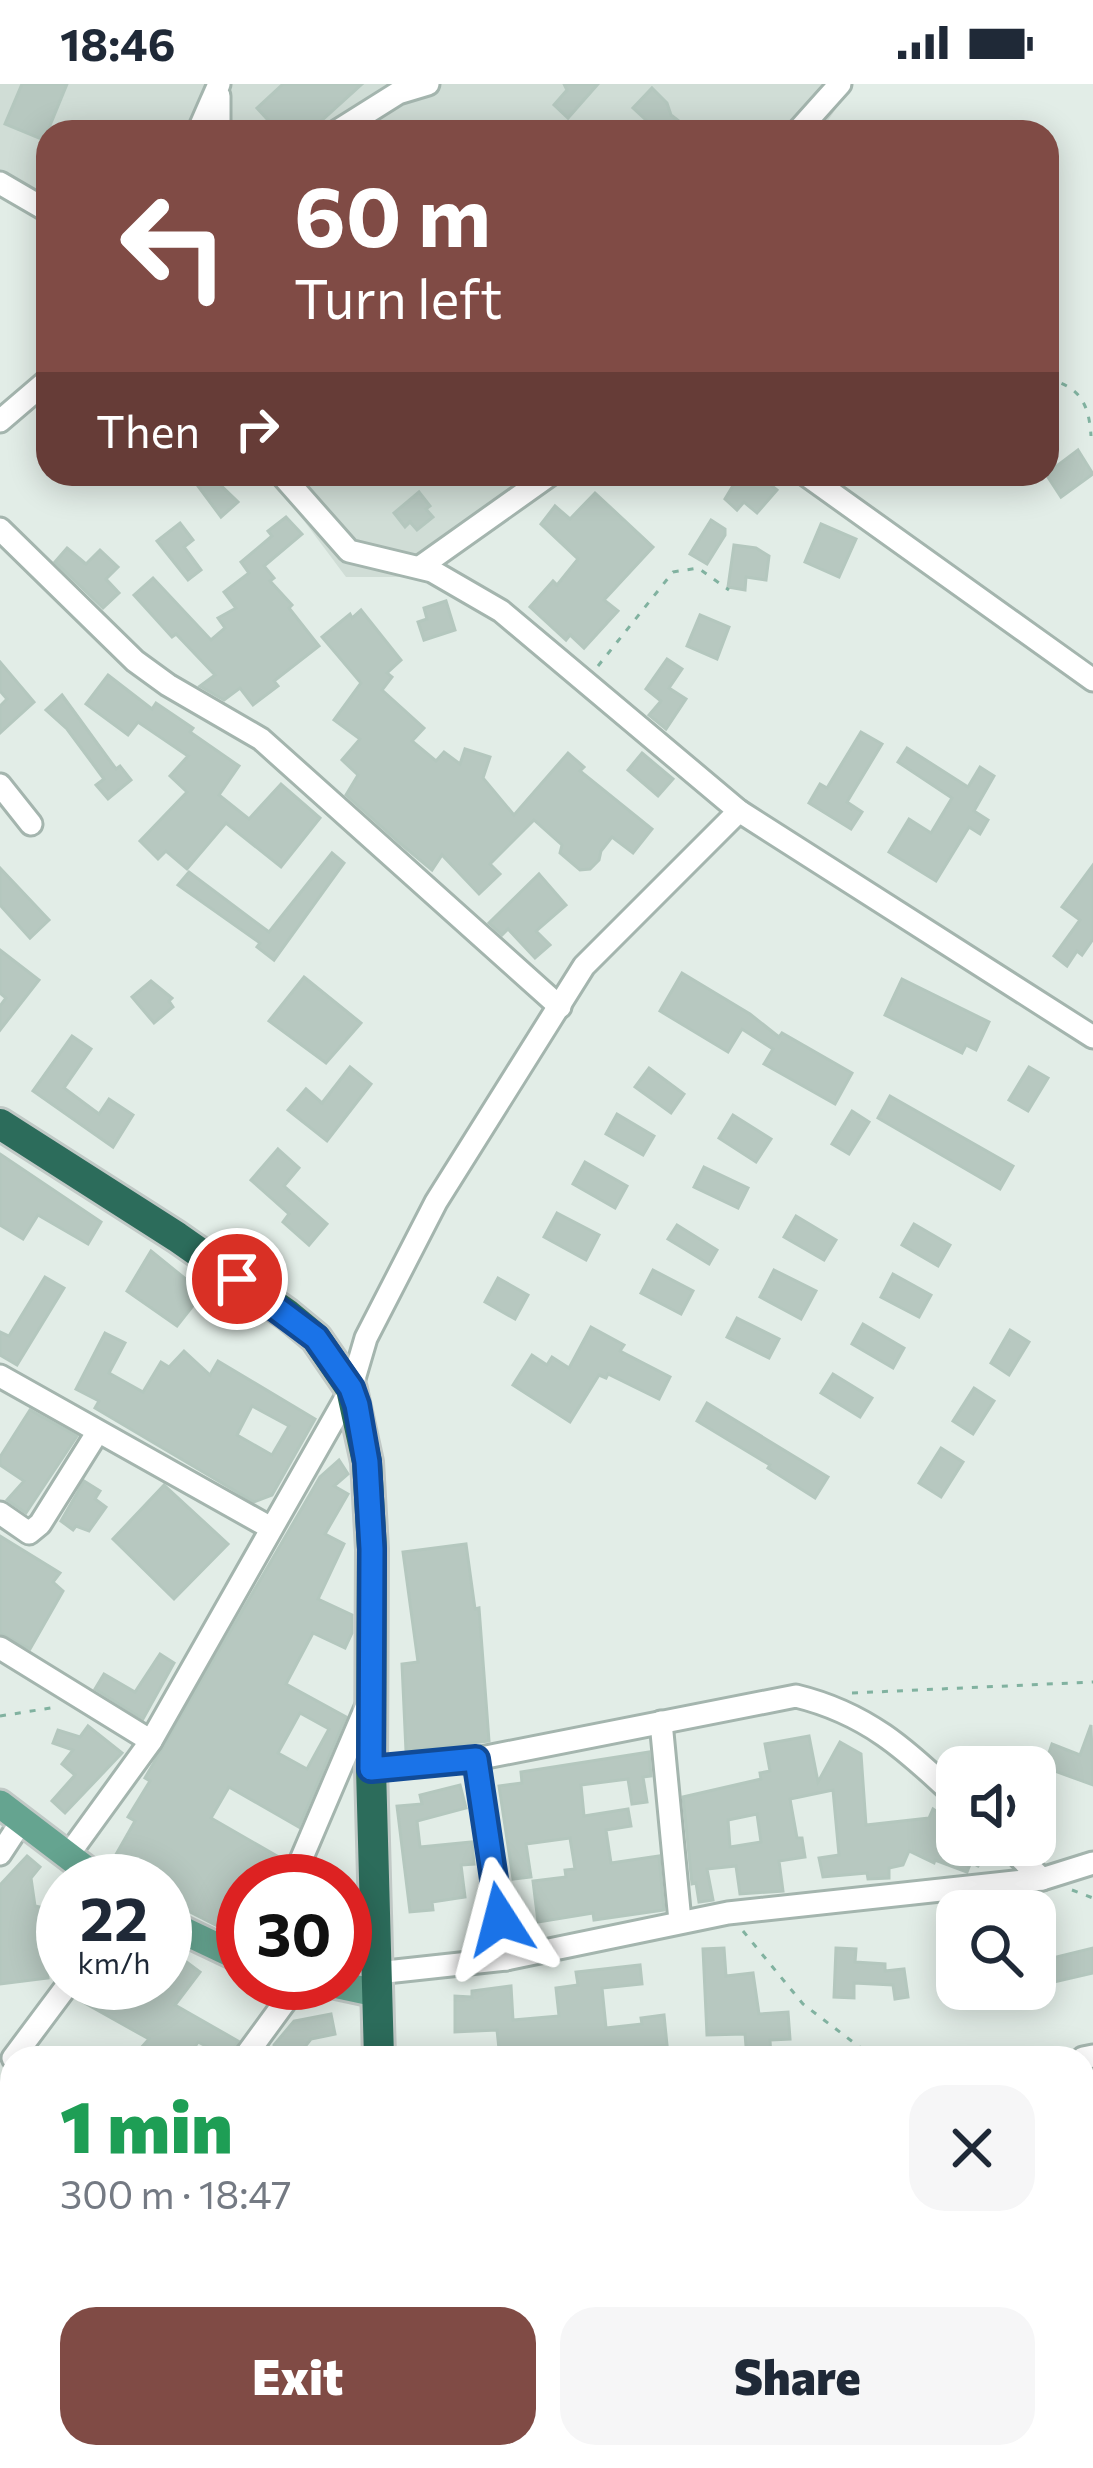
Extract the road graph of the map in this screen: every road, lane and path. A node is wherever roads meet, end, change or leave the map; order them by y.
1 (428, 84) edge
2 (840, 84) edge
3 (219, 87) edge
4 (204, 120) edge
5 (219, 120) edge
6 (355, 120) edge
7 (808, 120) edge
8 (0, 183) edge
9 (36, 204) edge
10 (1059, 384) edge
11 (36, 390) edge
12 (0, 421) edge
13 (1091, 436) edge
14 (292, 486) edge
15 (534, 486) edge
16 (822, 486) edge
17 (0, 529) edge
18 (420, 567) junction
19 (729, 590) dead end
20 (1093, 680) edge
21 (586, 682) junction
22 (0, 784) edge
23 (739, 811) junction
24 (31, 824) dead end
25 (560, 1007) junction
26 (1093, 1037) edge
27 (0, 1124) edge
28 (0, 1376) edge
29 (351, 1388) junction
30 (97, 1433) junction
31 (0, 1513) edge
32 (269, 1527) junction
33 (0, 1648) edge
34 (1093, 1682) edge
35 (373, 1690) junction
36 (837, 1694) dead end
37 (91, 1702) junction
38 (0, 1716) edge
39 (661, 1722) junction
40 (151, 1741) junction
41 (476, 1759) junction
42 (371, 1769) junction
43 (936, 1780) edge
44 (11, 1812) edge
45 (0, 1853) edge
46 (69, 1854) joint
47 (303, 1854) edge
48 (1093, 1863) edge
49 (1029, 1866) edge
50 (1042, 1879) junction
51 (728, 1913) junction
52 (680, 1921) junction
53 (506, 1959) junction
54 (372, 1983) edge
55 (377, 1983) junction
56 (50, 2010) edge
57 (278, 2010) edge
58 (23, 2046) edge
59 (252, 2046) edge
60 (380, 2046) edge
61 (858, 2046) edge

1 - 6 street
2 - 7 street
3 - 4 street
3 - 5 street
8 - 9 street
10 - 13 path
11 - 12 street
14 - 18 street
15 - 18 street
16 - 20 street
17 - 25 street
18 - 21 street
19 - 21 path
21 - 23 street
22 - 24 street
23 - 25 street
23 - 26 street
25 - 29 street
27 - 29 highway
28 - 30 street
29 - 32 street
29 - 35 highway
30 - 31 street
30 - 32 street
32 - 40 street
33 - 37 street
34 - 36 path
35 - 42 highway
35 - 47 street
37 - 38 path
37 - 40 street
39 - 41 street
39 - 43 street
39 - 52 street
40 - 46 street
41 - 42 street
41 - 53 street
42 - 55 highway
44 - 45 street
44 - 46 main road
48 - 50 street
49 - 50 street
50 - 51 street
51 - 52 street
51 - 61 path
52 - 53 street
53 - 55 street
54 - 55 main road
55 - 60 highway
56 - 58 street
57 - 59 street

